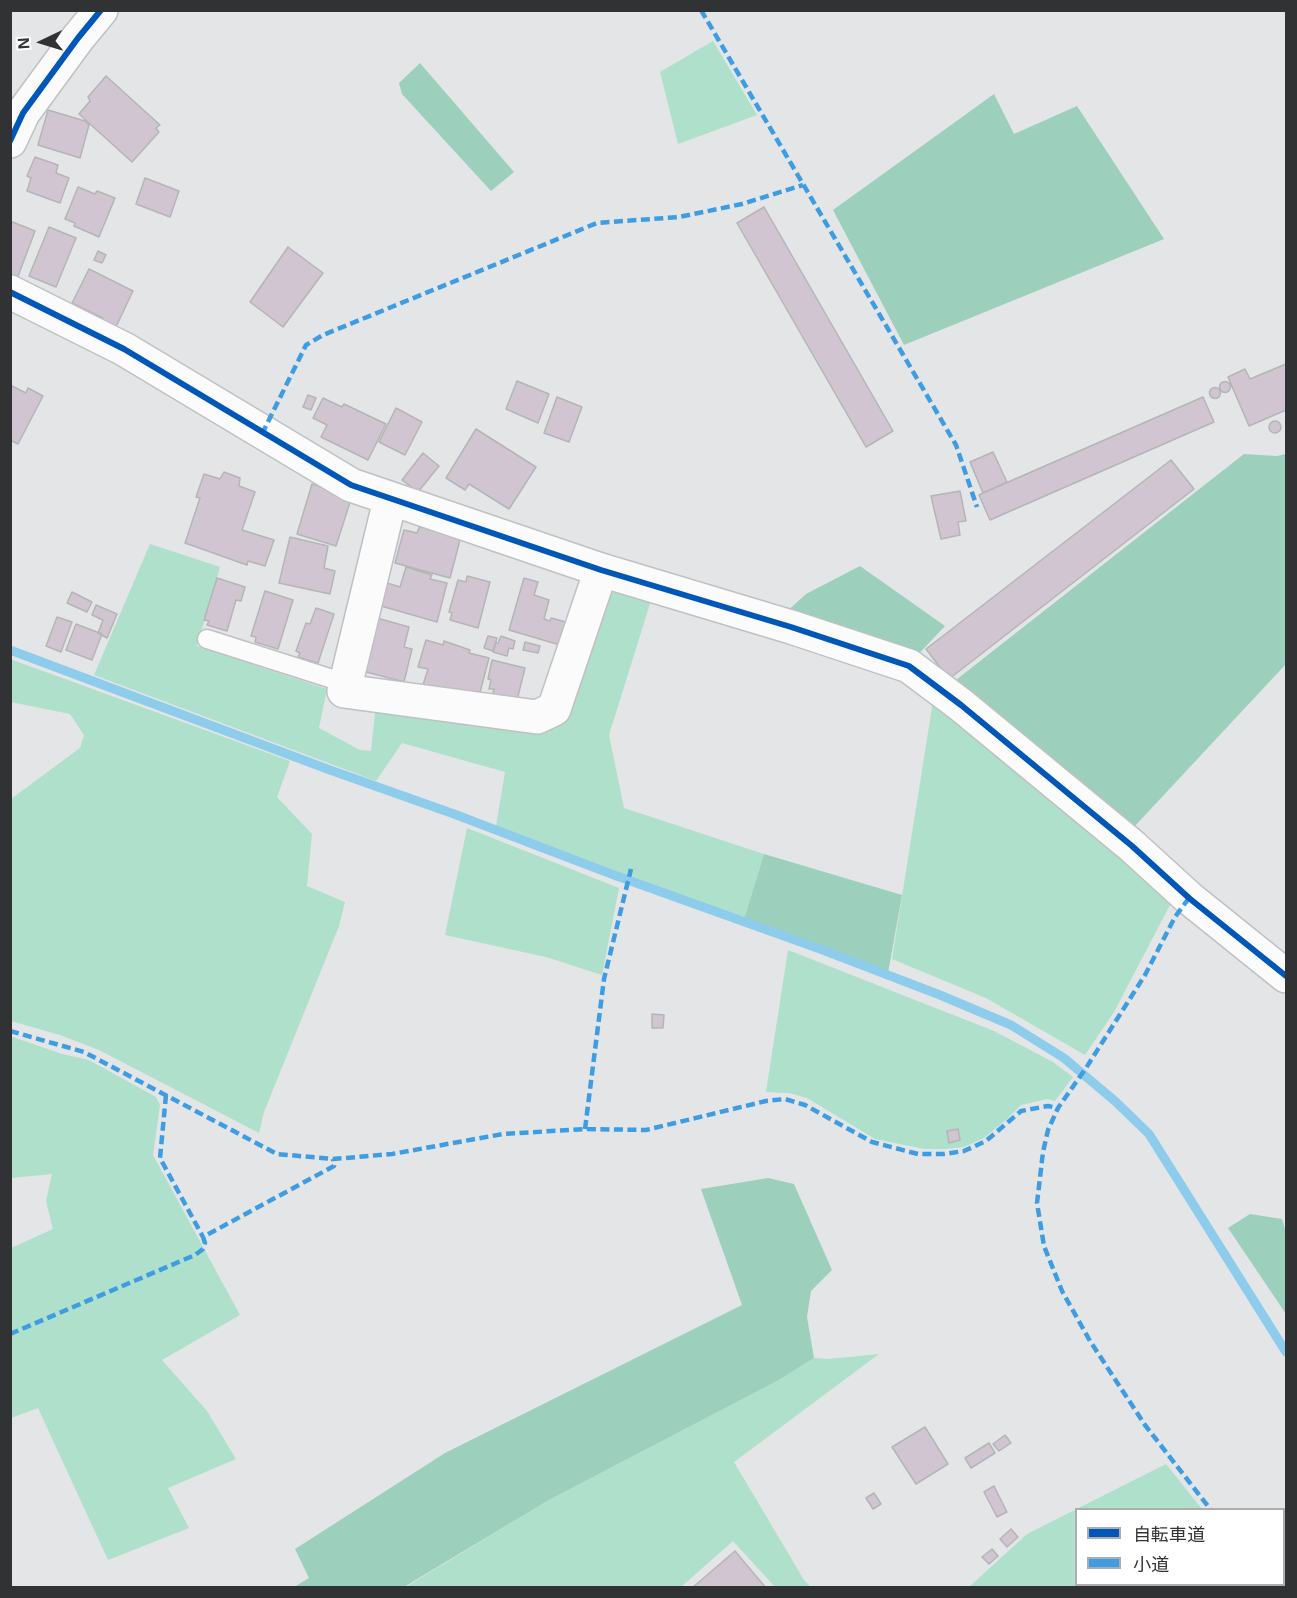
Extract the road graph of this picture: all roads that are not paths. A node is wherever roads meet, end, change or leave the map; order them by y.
1 (101, 10) edge
2 (15, 118) edge
3 (10, 292) edge
4 (390, 500) junction
5 (601, 570) junction
6 (207, 639) dead end
7 (345, 683) junction
8 (1287, 976) edge

1 - 2 street
3 - 4 street
4 - 5 street
4 - 7 street
5 - 7 street
5 - 8 street
6 - 7 lane

